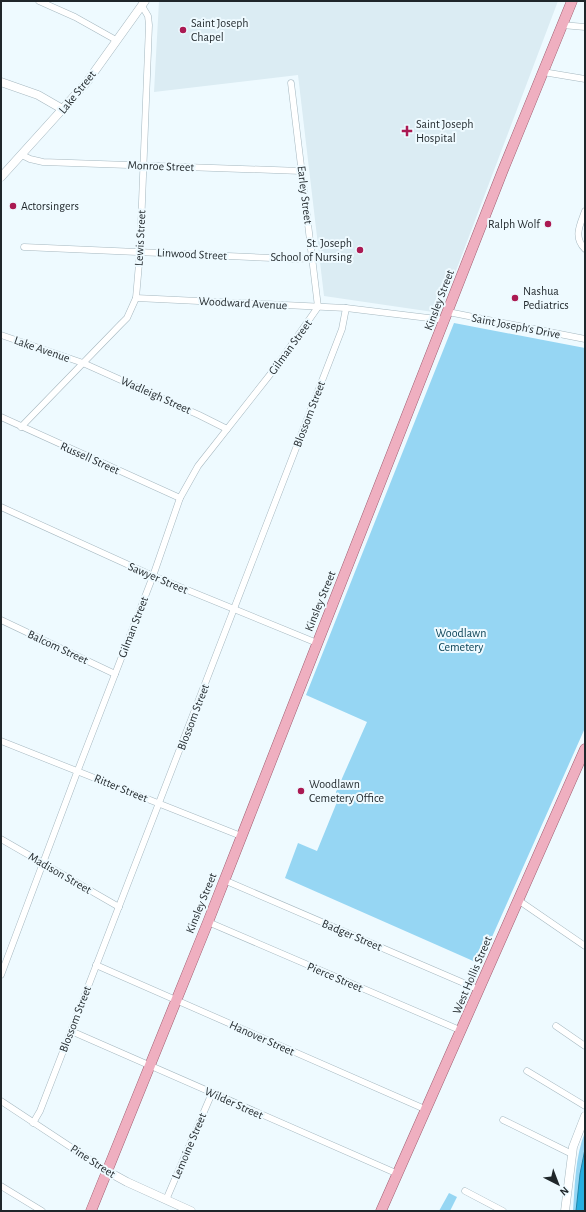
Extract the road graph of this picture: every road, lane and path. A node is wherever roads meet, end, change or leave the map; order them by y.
1 (39, 1) edge
2 (572, 1) edge
3 (144, 3) edge
4 (562, 25) junction
5 (585, 27) edge
6 (116, 40) junction
7 (543, 72) junction
8 (585, 79) edge
9 (1, 82) edge
10 (291, 83) dead end
11 (64, 110) junction
12 (22, 155) junction
13 (144, 165) junction
14 (302, 171) junction
15 (1, 177) edge
16 (585, 212) edge
17 (24, 247) dead end
18 (585, 249) edge
19 (140, 252) junction
20 (313, 258) junction
21 (136, 298) junction
22 (318, 307) junction
23 (346, 308) junction
24 (446, 316) junction
25 (1, 335) edge
26 (585, 339) edge
27 (83, 363) junction
28 (1, 417) edge
29 (21, 427) junction
30 (227, 429) junction
31 (180, 498) junction
32 (1, 507) edge
33 (153, 576) junction
34 (234, 609) junction
35 (1, 620) edge
36 (317, 643) junction
37 (115, 674) junction
38 (3, 742) edge
39 (1, 748) edge
40 (585, 750) edge
41 (77, 770) junction
42 (159, 803) junction
43 (241, 836) junction
44 (1, 839) edge
45 (43, 864) junction
46 (224, 880) junction
47 (518, 900) junction
48 (119, 907) junction
49 (208, 922) junction
50 (585, 946) edge
51 (96, 965) junction
52 (1, 975) edge
53 (480, 990) junction
54 (175, 1000) junction
55 (556, 1026) dead end
56 (71, 1031) junction
57 (462, 1031) junction
58 (585, 1046) edge
59 (149, 1067) junction
60 (527, 1071) dead end
61 (212, 1093) junction
62 (1, 1101) edge
63 (585, 1106) edge
64 (427, 1110) junction
65 (585, 1116) edge
66 (503, 1120) dead end
67 (33, 1123) junction
68 (572, 1154) junction
69 (107, 1171) junction
70 (398, 1174) junction
71 (1, 1186) edge
72 (465, 1191) dead end
73 (166, 1200) junction
74 (42, 1211) edge
75 (91, 1211) edge
76 (191, 1211) edge
77 (381, 1211) edge
78 (504, 1211) edge
79 (565, 1211) edge

1 - 6 street
2 - 4 main road, Kinsley Street
3 - 6 street, Lake Street
3 - 13 street, Lewis Street
4 - 5 street
4 - 7 main road, Kinsley Street
6 - 11 street, Lake Street
7 - 8 street
7 - 24 main road, Kinsley Street
9 - 11 street
10 - 14 street, Earley Street
11 - 12 street, Lake Street
12 - 13 street, Monroe Street
12 - 15 street, Lake Street
13 - 14 street, Monroe Street
13 - 19 street, Lewis Street
14 - 20 street, Earley Street
16 - 18 street
17 - 19 street, Linwood Street
19 - 20 street, Linwood Street
19 - 21 street, Lewis Street
20 - 22 street, Earley Street
21 - 22 street, Woodward Avenue
21 - 27 street, Lewis Street
22 - 23 street, Woodward Avenue
22 - 30 street, Gilman Street
23 - 24 street, Woodward Avenue
23 - 34 street, Blossom Street
24 - 26 street, Saint Joseph's Drive
24 - 36 main road, Kinsley Street
25 - 27 street, Lake Avenue
27 - 29 street, Lewis Street
27 - 30 street, Wadleigh Street
28 - 29 street, Russell Street
29 - 31 street, Russell Street
30 - 31 street, Gilman Street
31 - 33 street, Gilman Street
32 - 33 street, Sawyer Street
33 - 34 street, Sawyer Street
33 - 37 street, Gilman Street
34 - 36 street, Sawyer Street
34 - 42 street, Blossom Street
35 - 37 street, Balcom Street
36 - 43 main road, Kinsley Street
37 - 41 street, Gilman Street
38 - 39 street
38 - 41 street, Ritter Street
40 - 47 main road, West Hollis Street
41 - 42 street, Ritter Street
41 - 45 street, Gilman Street
42 - 43 street, Ritter Street
42 - 48 street, Blossom Street
43 - 46 main road, Kinsley Street
44 - 45 street, Madison Street
45 - 48 street, Madison Street
45 - 52 street, Gilman Street
46 - 49 main road, Kinsley Street
46 - 53 street, Badger Street
47 - 50 street
47 - 53 main road, West Hollis Street
48 - 51 street, Blossom Street
49 - 54 main road, Kinsley Street
49 - 57 street, Pierce Street
51 - 54 street, Hanover Street
51 - 56 street, Blossom Street
53 - 57 main road, West Hollis Street
54 - 59 main road, Kinsley Street
54 - 64 street, Hanover Street
55 - 58 street
56 - 59 street, Wilder Street
56 - 67 street, Blossom Street
57 - 64 main road, West Hollis Street
59 - 61 street, Wilder Street
59 - 69 main road, Kinsley Street
60 - 63 street
61 - 70 street, Wilder Street
61 - 73 street, Lemoine Street
62 - 67 street, Pine Street
64 - 70 main road, West Hollis Street
65 - 68 street
66 - 68 street
67 - 69 street, Pine Street
68 - 79 street
69 - 73 street, Pine Street
69 - 75 main road, Kinsley Street
70 - 77 main road, West Hollis Street
71 - 74 street
72 - 78 street
73 - 76 street, Pine Street

